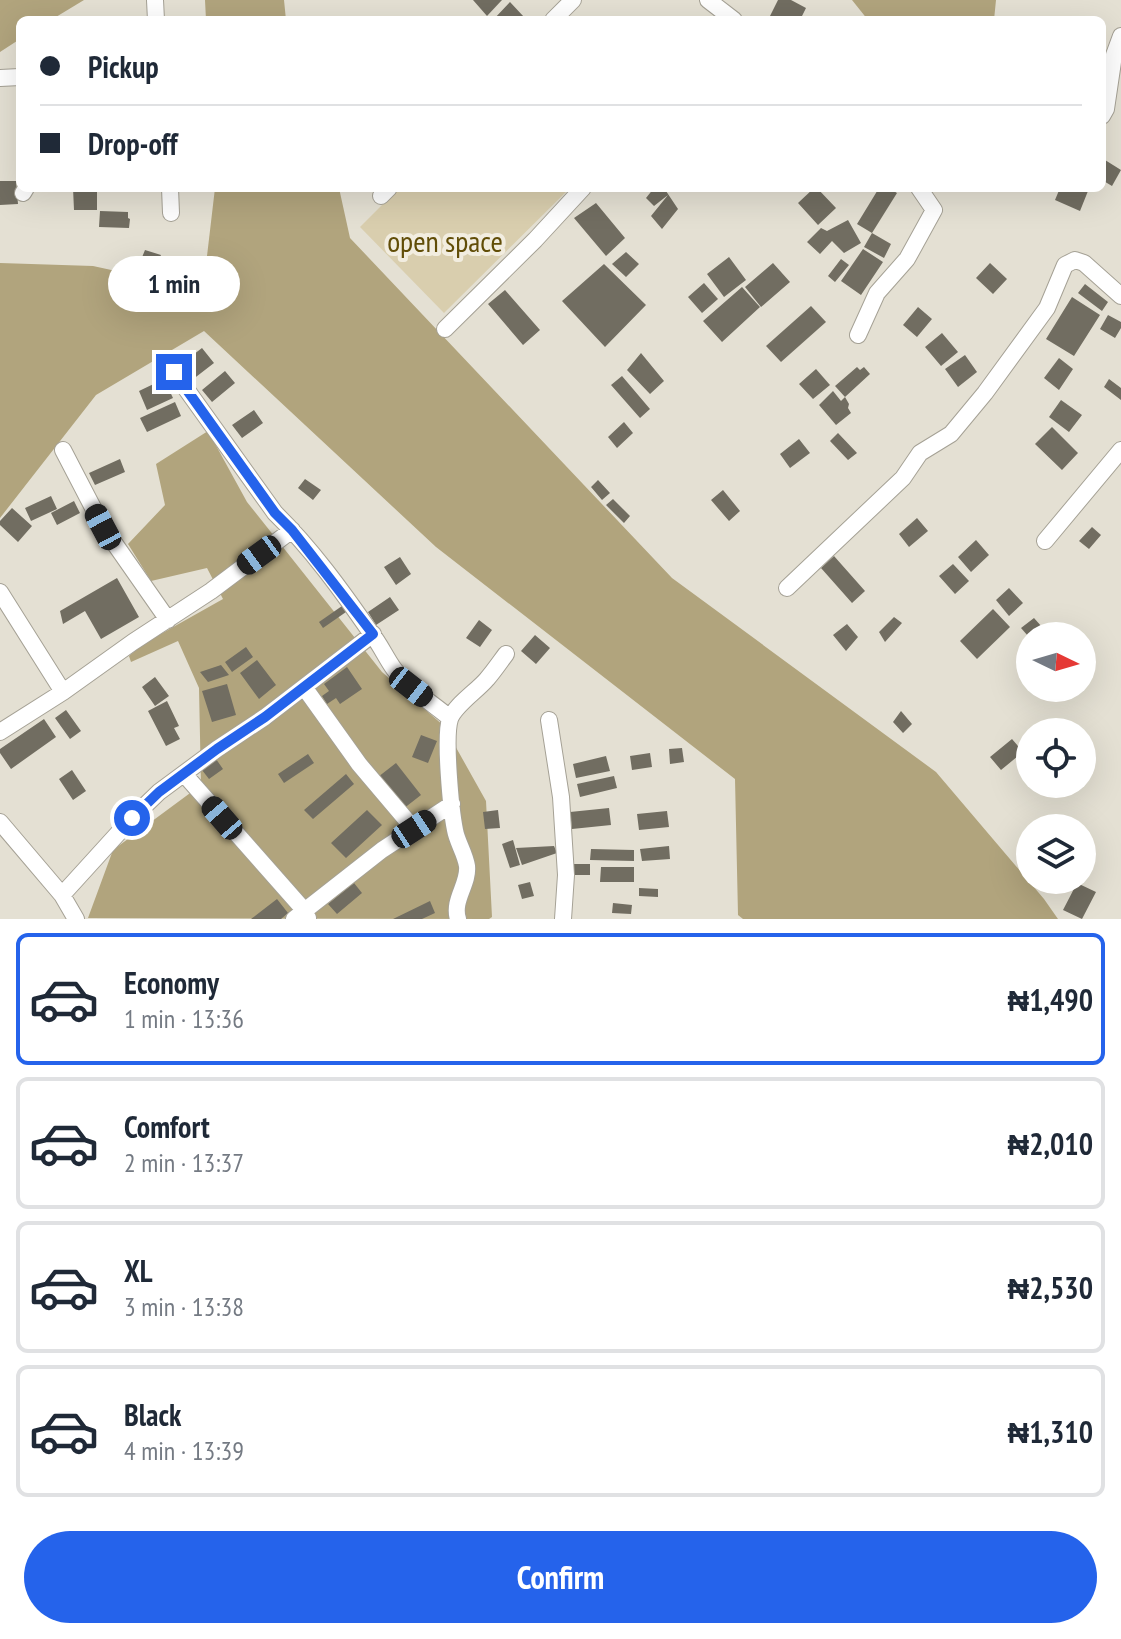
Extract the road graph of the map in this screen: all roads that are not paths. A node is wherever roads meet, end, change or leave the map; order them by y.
1 (573, 0) edge
2 (708, 0) edge
3 (557, 16) edge
4 (729, 16) edge
5 (1121, 36) edge
6 (1106, 109) edge
7 (170, 192) edge
8 (579, 192) edge
9 (922, 192) edge
10 (171, 213) dead end
11 (1121, 296) edge
12 (445, 329) dead end
13 (858, 335) dead end
14 (174, 372) dead end
15 (63, 450) dead end
16 (1121, 450) edge
17 (292, 530) junction
18 (1045, 541) dead end
19 (787, 588) dead end
20 (0, 592) edge
21 (168, 620) junction
22 (373, 634) junction
23 (506, 654) dead end
24 (304, 687) junction
25 (63, 692) junction
26 (450, 718) junction
27 (549, 720) dead end
28 (0, 732) edge
29 (184, 774) junction
30 (452, 804) junction
31 (0, 822) edge
32 (414, 829) junction
33 (62, 895) junction
34 (302, 916) edge
35 (76, 919) edge
36 (458, 919) edge
37 (563, 919) edge

1 - 3 street
2 - 4 street
5 - 6 street
7 - 10 street
8 - 12 street
9 - 13 street
11 - 19 street
14 - 17 street
15 - 21 street
16 - 18 street
17 - 21 street
17 - 22 street
20 - 25 street
21 - 25 street
22 - 24 street
22 - 26 street
23 - 26 street
24 - 29 street
24 - 32 street
25 - 28 street
26 - 30 street
27 - 37 street
29 - 33 street
29 - 34 street
30 - 32 street
30 - 36 street
31 - 33 street
32 - 34 street
33 - 35 street

